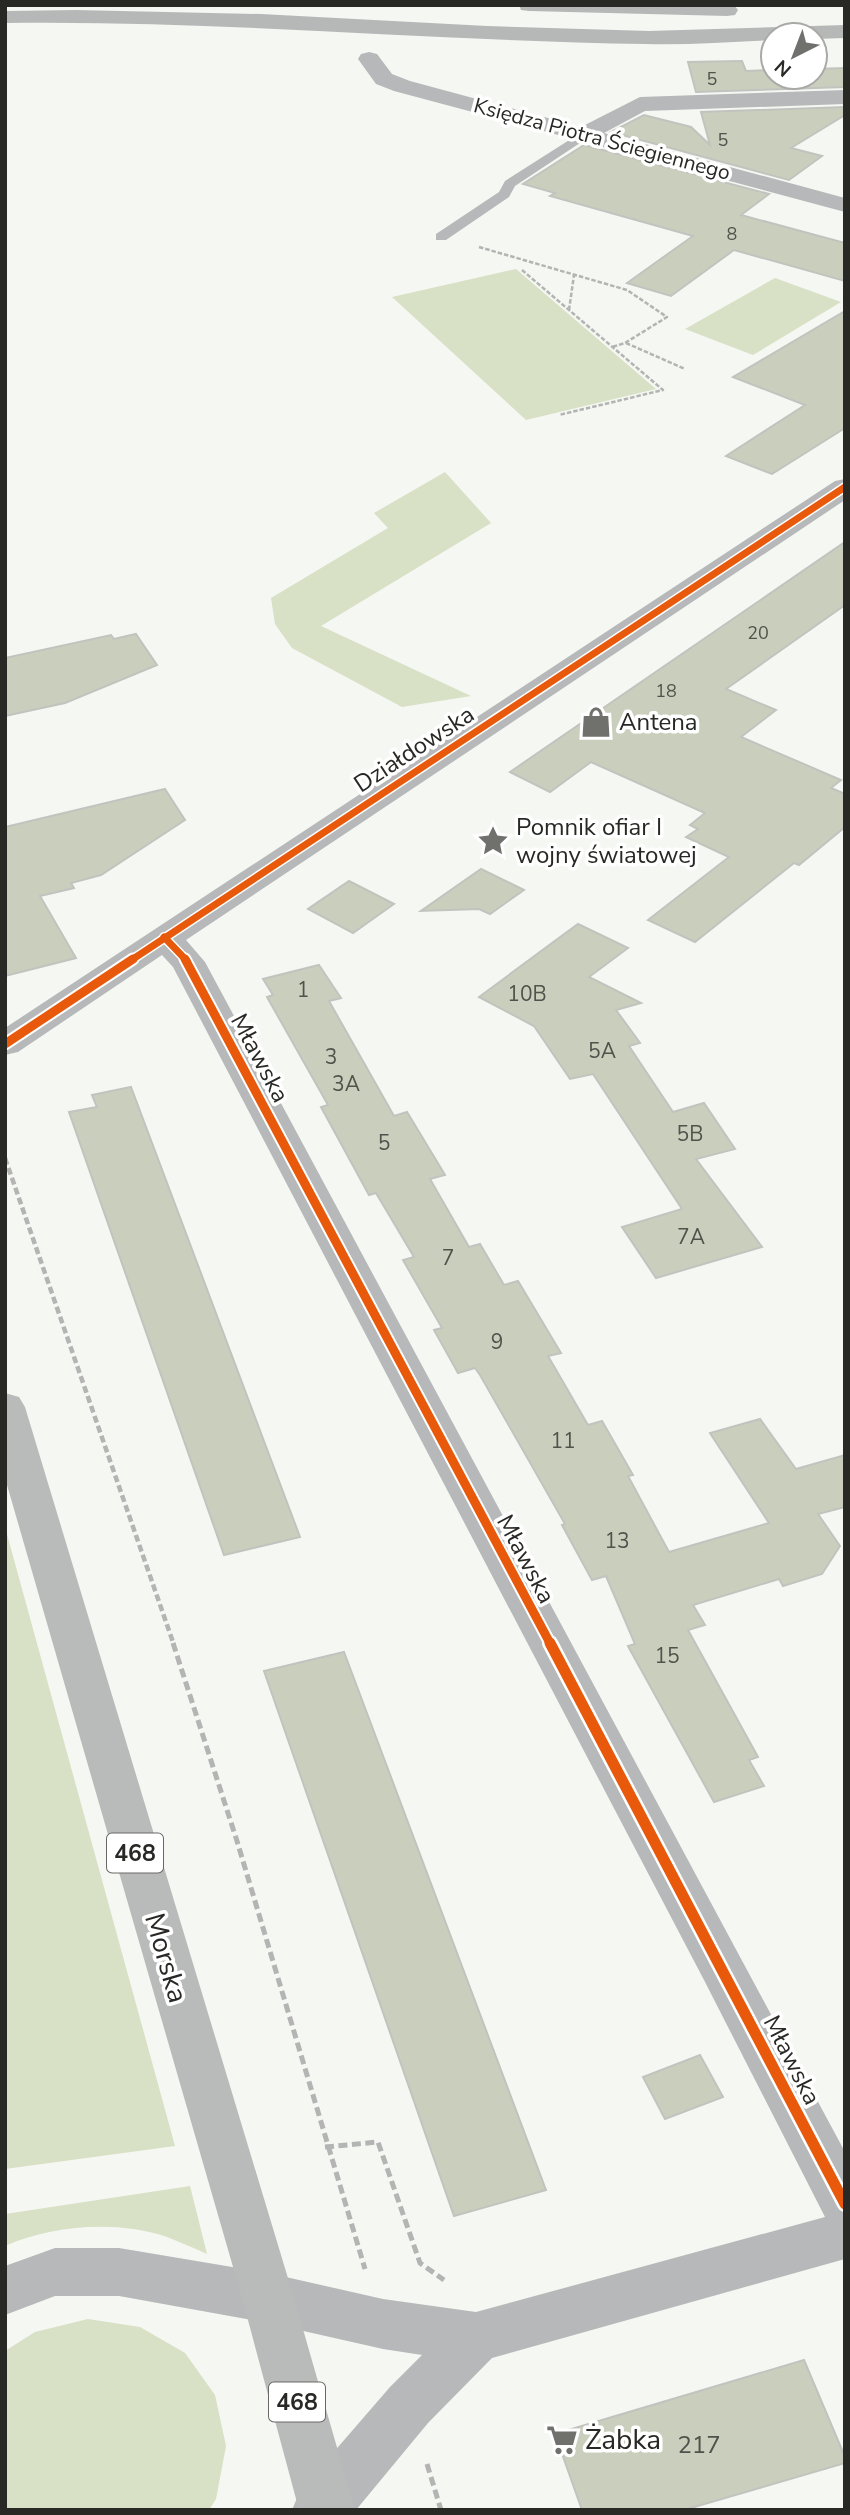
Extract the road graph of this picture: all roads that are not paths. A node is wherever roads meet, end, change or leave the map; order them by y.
1 (235, 5) edge
2 (529, 5) edge
3 (713, 5) edge
4 (803, 11) dead end
5 (845, 12) edge
6 (5, 17) edge
7 (845, 31) edge
8 (369, 59) dead end
9 (845, 97) edge
10 (585, 134) junction
11 (845, 205) edge
12 (441, 237) road end
13 (845, 487) edge
14 (164, 937) junction
15 (10, 1034) edge
16 (5, 1407) edge
17 (845, 2204) edge
18 (845, 2235) edge
19 (5, 2291) edge
20 (268, 2298) junction
21 (476, 2337) junction
22 (324, 2508) edge

1 - 7 highway
2 - 3 highway
4 - 5 highway
6 - 7 highway
8 - 10 street, Księdza Piotra Ściegiennego
9 - 10 street
10 - 11 street, Księdza Piotra Ściegiennego
10 - 12 lane
13 - 14 street, Działdowska
14 - 15 street, Działdowska
14 - 17 street, Mławska
16 - 20 main road, Morska / 468
18 - 21 street
19 - 20 street
20 - 21 street
20 - 22 main road, Morska / 468
21 - 22 street

